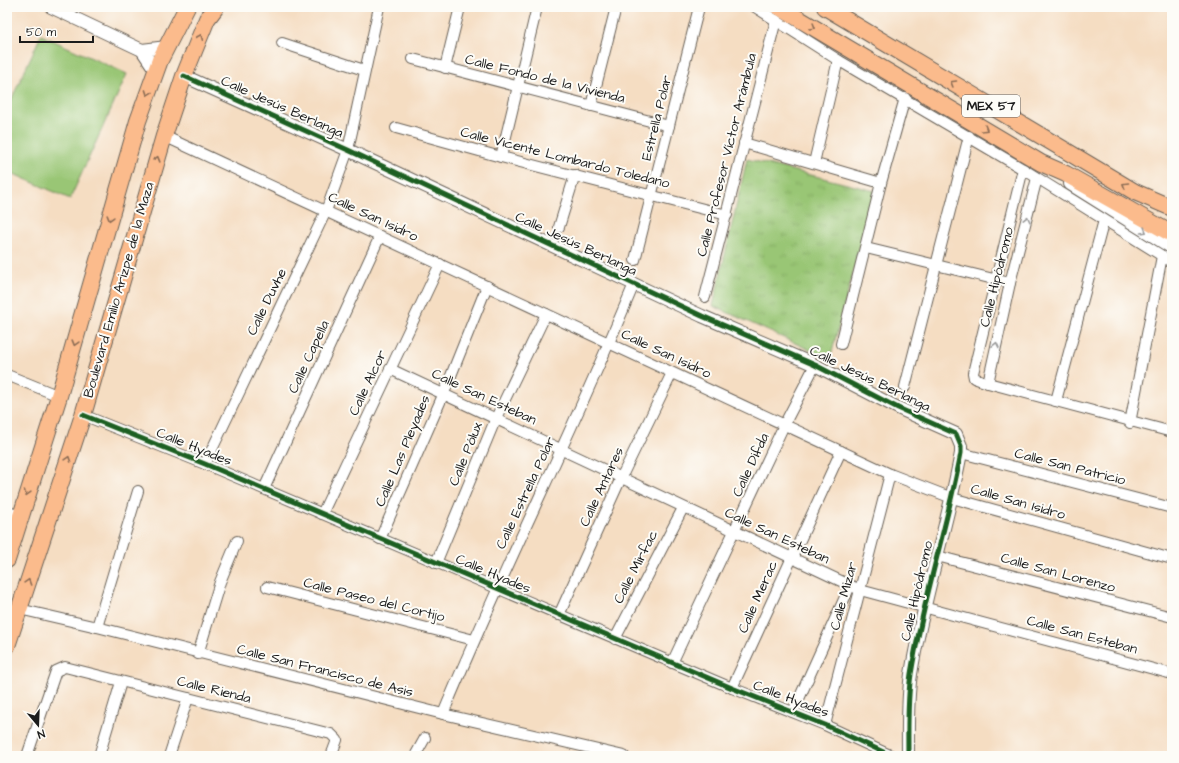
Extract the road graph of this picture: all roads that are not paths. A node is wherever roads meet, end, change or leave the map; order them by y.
1 (51, 7) edge
2 (187, 7) edge
3 (216, 7) edge
4 (379, 7) edge
5 (460, 7) edge
6 (537, 7) edge
7 (616, 7) edge
8 (699, 7) edge
9 (755, 7) edge
10 (825, 7) edge
11 (777, 13) edge
12 (282, 43) dead end
13 (167, 47) junction
14 (142, 50) junction
15 (413, 59) dead end
16 (838, 60) junction
17 (445, 68) junction
18 (364, 70) junction
19 (156, 71) junction
20 (184, 76) junction
21 (516, 86) junction
22 (905, 98) junction
23 (591, 106) junction
24 (669, 126) junction
25 (396, 128) dead end
26 (164, 136) junction
27 (969, 136) junction
28 (744, 143) junction
29 (348, 150) junction
30 (500, 157) junction
31 (1041, 163) junction
32 (814, 164) junction
33 (1023, 169) junction
34 (575, 175) junction
35 (1037, 178) junction
36 (881, 183) junction
37 (652, 194) junction
38 (1168, 207) edge
39 (326, 211) junction
40 (727, 215) junction
41 (1104, 220) junction
42 (560, 227) dead end
43 (1172, 234) edge
44 (380, 236) junction
45 (866, 248) junction
46 (1172, 248) edge
47 (1162, 256) junction
48 (635, 260) dead end
49 (1172, 262) edge
50 (440, 264) junction
51 (936, 264) junction
52 (995, 280) junction
53 (1010, 283) junction
54 (634, 284) junction
55 (487, 286) junction
56 (705, 298) dead end
57 (546, 314) junction
58 (610, 343) junction
59 (841, 344) dead end
60 (815, 365) junction
61 (390, 369) junction
62 (672, 372) junction
63 (7, 375) edge
64 (988, 384) junction
65 (905, 387) dead end
66 (444, 393) junction
67 (59, 396) junction
68 (1056, 402) junction
69 (83, 415) junction
70 (496, 418) junction
71 (1130, 423) junction
72 (784, 425) junction
73 (1172, 432) edge
74 (956, 434) joint
75 (561, 450) junction
76 (841, 451) junction
77 (961, 454) junction
78 (205, 464) junction
79 (890, 474) junction
80 (620, 478) junction
81 (264, 489) junction
82 (138, 491) dead end
83 (952, 498) junction
84 (683, 508) junction
85 (1172, 508) edge
86 (13, 514) edge
87 (322, 514) junction
88 (735, 532) junction
89 (380, 539) junction
90 (237, 541) dead end
91 (938, 556) junction
92 (790, 559) junction
93 (1172, 559) edge
94 (7, 560) edge
95 (436, 563) junction
96 (850, 586) junction
97 (267, 587) dead end
98 (497, 588) junction
99 (860, 590) junction
100 (925, 607) junction
101 (19, 609) junction
102 (559, 615) junction
103 (1172, 617) edge
104 (97, 627) junction
105 (615, 639) junction
106 (474, 640) junction
107 (7, 646) edge
108 (198, 654) junction
109 (672, 663) junction
110 (1172, 674) edge
111 (121, 682) junction
112 (732, 688) junction
113 (188, 698) junction
114 (793, 712) junction
115 (443, 714) junction
116 (824, 725) junction
117 (425, 738) dead end
118 (27, 756) edge
119 (99, 756) edge
120 (169, 756) edge
121 (332, 756) edge
122 (415, 756) edge
123 (624, 756) edge
124 (892, 756) edge
125 (908, 756) edge

1 - 14 street
2 - 13 highway, Boulevard Emilio Arizpe de la Maza
20 -> 3 highway, Boulevard Emilio Arizpe de la Maza
4 - 18 street, Calle Duvhe
5 - 17 street
6 - 21 street
7 - 23 street
8 - 24 street, Estrella Polar
9 - 11 street
38 -> 10 highway, MEX 57
11 - 16 street
11 - 28 street, Calle Profesor Víctor Arámbula
11 -> 31 highway, MEX 57
12 - 18 street
13 - 14 street
13 - 19 highway, Boulevard Emilio Arizpe de la Maza
14 - 19 street
15 - 17 street, Calle Fondo de la Vivienda
16 - 22 street
16 - 32 street
17 - 21 street, Calle Fondo de la Vivienda
18 - 29 street, Calle Duvhe
19 -> 67 highway, Boulevard Emilio Arizpe de la Maza
20 - 26 highway, Boulevard Emilio Arizpe de la Maza
20 - 29 street, Calle Jesús Berlanga
21 - 23 street, Calle Fondo de la Vivienda
21 - 30 street
22 - 27 street
22 - 36 street
23 - 24 street, Calle Fondo de la Vivienda
24 - 37 street, Estrella Polar
25 - 30 street, Calle Vicente Lombardo Toledano
26 - 39 street, Calle San Isidro
69 -> 26 highway, Boulevard Emilio Arizpe de la Maza
27 - 33 street
27 - 51 street
28 - 32 street
28 - 40 street, Calle Profesor Víctor Arámbula
29 - 39 street, Calle Duvhe
29 - 54 street, Calle Jesús Berlanga
30 - 34 street, Calle Vicente Lombardo Toledano
31 - 43 highway, MEX 57
31 -> 46 street
32 - 36 street
33 - 35 street
33 - 52 street, Calle Hipódromo
34 - 37 street, Calle Vicente Lombardo Toledano
34 - 42 street
35 - 41 street
53 -> 35 street, Calle Hipódromo
36 - 45 street
37 - 40 street, Calle Vicente Lombardo Toledano
37 - 48 street, Estrella Polar
39 - 44 street, Calle San Isidro
39 - 78 street, Calle Duvhe
40 - 56 street, Calle Profesor Víctor Arámbula
41 - 47 street
41 - 68 street
44 - 50 street, Calle San Isidro
44 - 81 street, Calle Capella
45 - 51 street
45 - 59 street
47 - 49 street
47 - 71 street
50 - 55 street, Calle San Isidro
50 - 61 street, Calle Alcor
51 - 52 street
51 - 65 street
52 - 53 street
52 - 64 street, Calle Hipódromo
64 -> 53 street, Calle Hipódromo
54 - 58 street, Calle Estrella Polar
54 - 60 street, Calle Jesús Berlanga
55 - 57 street, Calle San Isidro
55 - 66 street, Calle Las Pleyades
57 - 58 street, Calle San Isidro
57 - 70 street, Calle Pólux
58 - 62 street, Calle San Isidro
58 - 75 street, Calle Estrella Polar
60 - 72 street, Calle Difda
60 - 74 street, Calle Jesús Berlanga
61 - 66 street, Calle San Esteban
61 - 87 street, Calle Alcor
62 - 72 street, Calle San Isidro
62 - 80 street, Calle Antares
63 - 67 street
64 - 68 street
66 - 70 street, Calle San Esteban
66 - 89 street, Calle Las Pleyades
67 -> 86 highway, Boulevard Emilio Arizpe de la Maza
68 - 71 street
69 - 78 street, Calle Hyades
101 -> 69 highway, Boulevard Emilio Arizpe de la Maza
70 - 75 street, Calle San Esteban
70 - 95 street, Calle Pólux
71 - 73 street
72 - 76 street, Calle San Isidro
72 - 88 street, Calle Difda
74 - 77 street, Calle Hipódromo
75 - 80 street, Calle San Esteban
75 - 98 street, Calle Estrella Polar
76 - 79 street, Calle San Isidro
76 - 92 street, Calle Merac
77 - 83 street, Calle Hipódromo
77 - 85 street, Calle San Patricio
78 - 81 street, Calle Hyades
79 - 83 street, Calle San Isidro
79 - 99 street, Calle Mizar
80 - 84 street, Calle San Esteban
80 - 102 street, Calle Antares
81 - 87 street, Calle Hyades
82 - 104 street
83 - 91 street, Calle Hipódromo
83 - 93 street, Calle San Isidro
84 - 88 street, Calle San Esteban
84 - 105 street, Calle Mirfac
86 - 94 highway, Boulevard Emilio Arizpe de la Maza
87 - 89 street, Calle Hyades
88 - 92 street, Calle San Esteban
88 - 109 street, Calle Difda
89 - 95 street, Calle Hyades
90 - 108 street
91 - 100 street, Calle Hipódromo
91 - 103 street, Calle San Lorenzo
92 - 96 street, Calle San Esteban
92 - 112 street, Calle Merac
95 - 98 street, Calle Hyades
96 - 99 street, Calle San Esteban
96 - 114 street, Calle Mizar
97 - 106 street, Calle Paseo del Cortijo
98 - 102 street, Calle Hyades
98 - 106 street, Calle Estrella Polar
99 - 100 street, Calle San Esteban
99 - 116 street, Calle Mizar
100 - 110 street, Calle San Esteban
100 - 125 street, Calle Hipódromo
101 - 104 street, Calle San Francisco de Asis
101 - 107 highway, Boulevard Emilio Arizpe de la Maza
102 - 105 street, Calle Hyades
104 - 108 street, Calle San Francisco de Asis
105 - 109 street, Calle Hyades
106 - 115 street, Calle Estrella Polar
108 - 115 street, Calle San Francisco de Asis
109 - 112 street, Calle Hyades
111 - 113 street, Calle Rienda
111 - 118 street, Calle Rienda
111 - 119 street
112 - 114 street, Calle Hyades
113 - 120 street
113 - 121 street, Calle Rienda
114 - 116 street, Calle Hyades
115 - 123 street, Calle San Francisco de Asis
116 - 124 street, Calle Hyades
117 - 122 street

